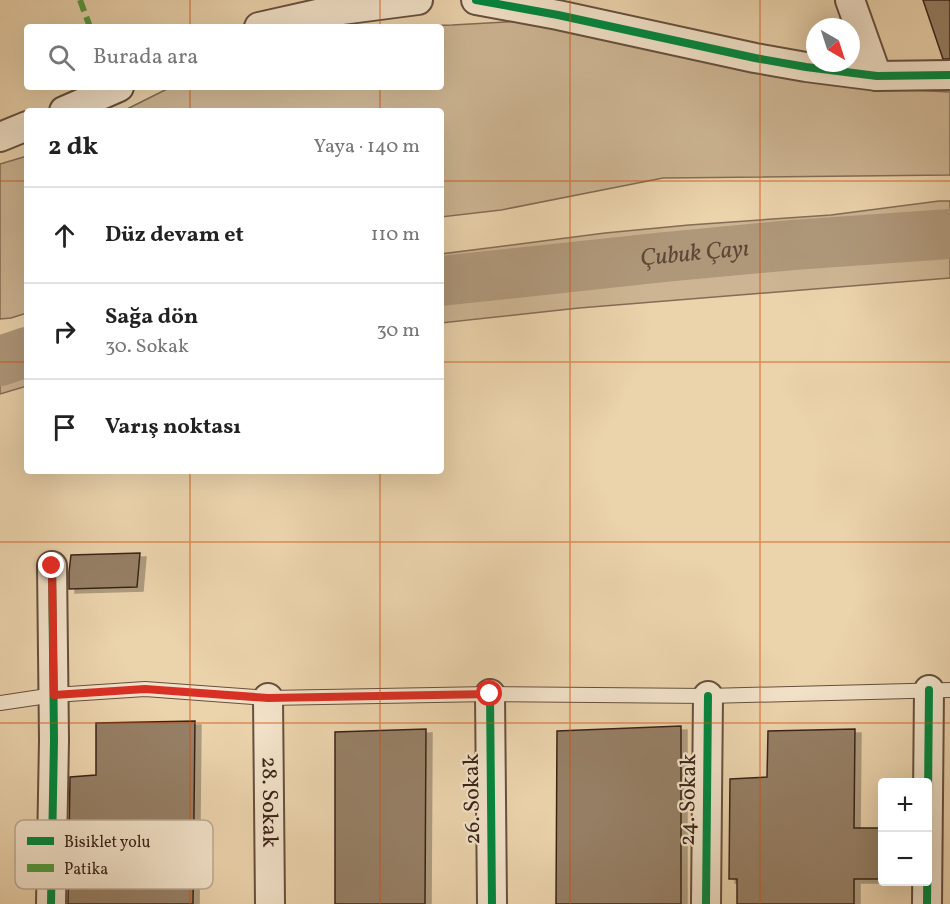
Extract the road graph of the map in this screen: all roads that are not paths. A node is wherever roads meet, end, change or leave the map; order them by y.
1 (418, 0) edge
2 (476, 0) edge
3 (850, 0) edge
4 (272, 24) edge
5 (950, 75) edge
6 (878, 76) junction
7 (111, 90) edge
8 (71, 108) edge
9 (24, 127) edge
10 (0, 137) edge
11 (52, 566) dead end
12 (939, 690) edge
13 (490, 694) junction
14 (54, 695) junction
15 (708, 696) junction
16 (268, 698) junction
17 (0, 703) edge
18 (52, 820) edge
19 (51, 889) edge
20 (51, 904) edge
21 (270, 904) edge
22 (492, 904) edge
23 (706, 904) edge
24 (927, 904) edge

1 - 4 street
2 - 6 street
3 - 6 street
5 - 6 street
7 - 8 street
9 - 10 street
11 - 14 street
12 - 15 lane
12 - 24 street
13 - 15 lane
13 - 16 lane
13 - 22 street, 26. Sokak
14 - 16 lane
14 - 17 lane
14 - 18 street
15 - 23 street, 24. Sokak
16 - 21 street, 28. Sokak
19 - 20 street

